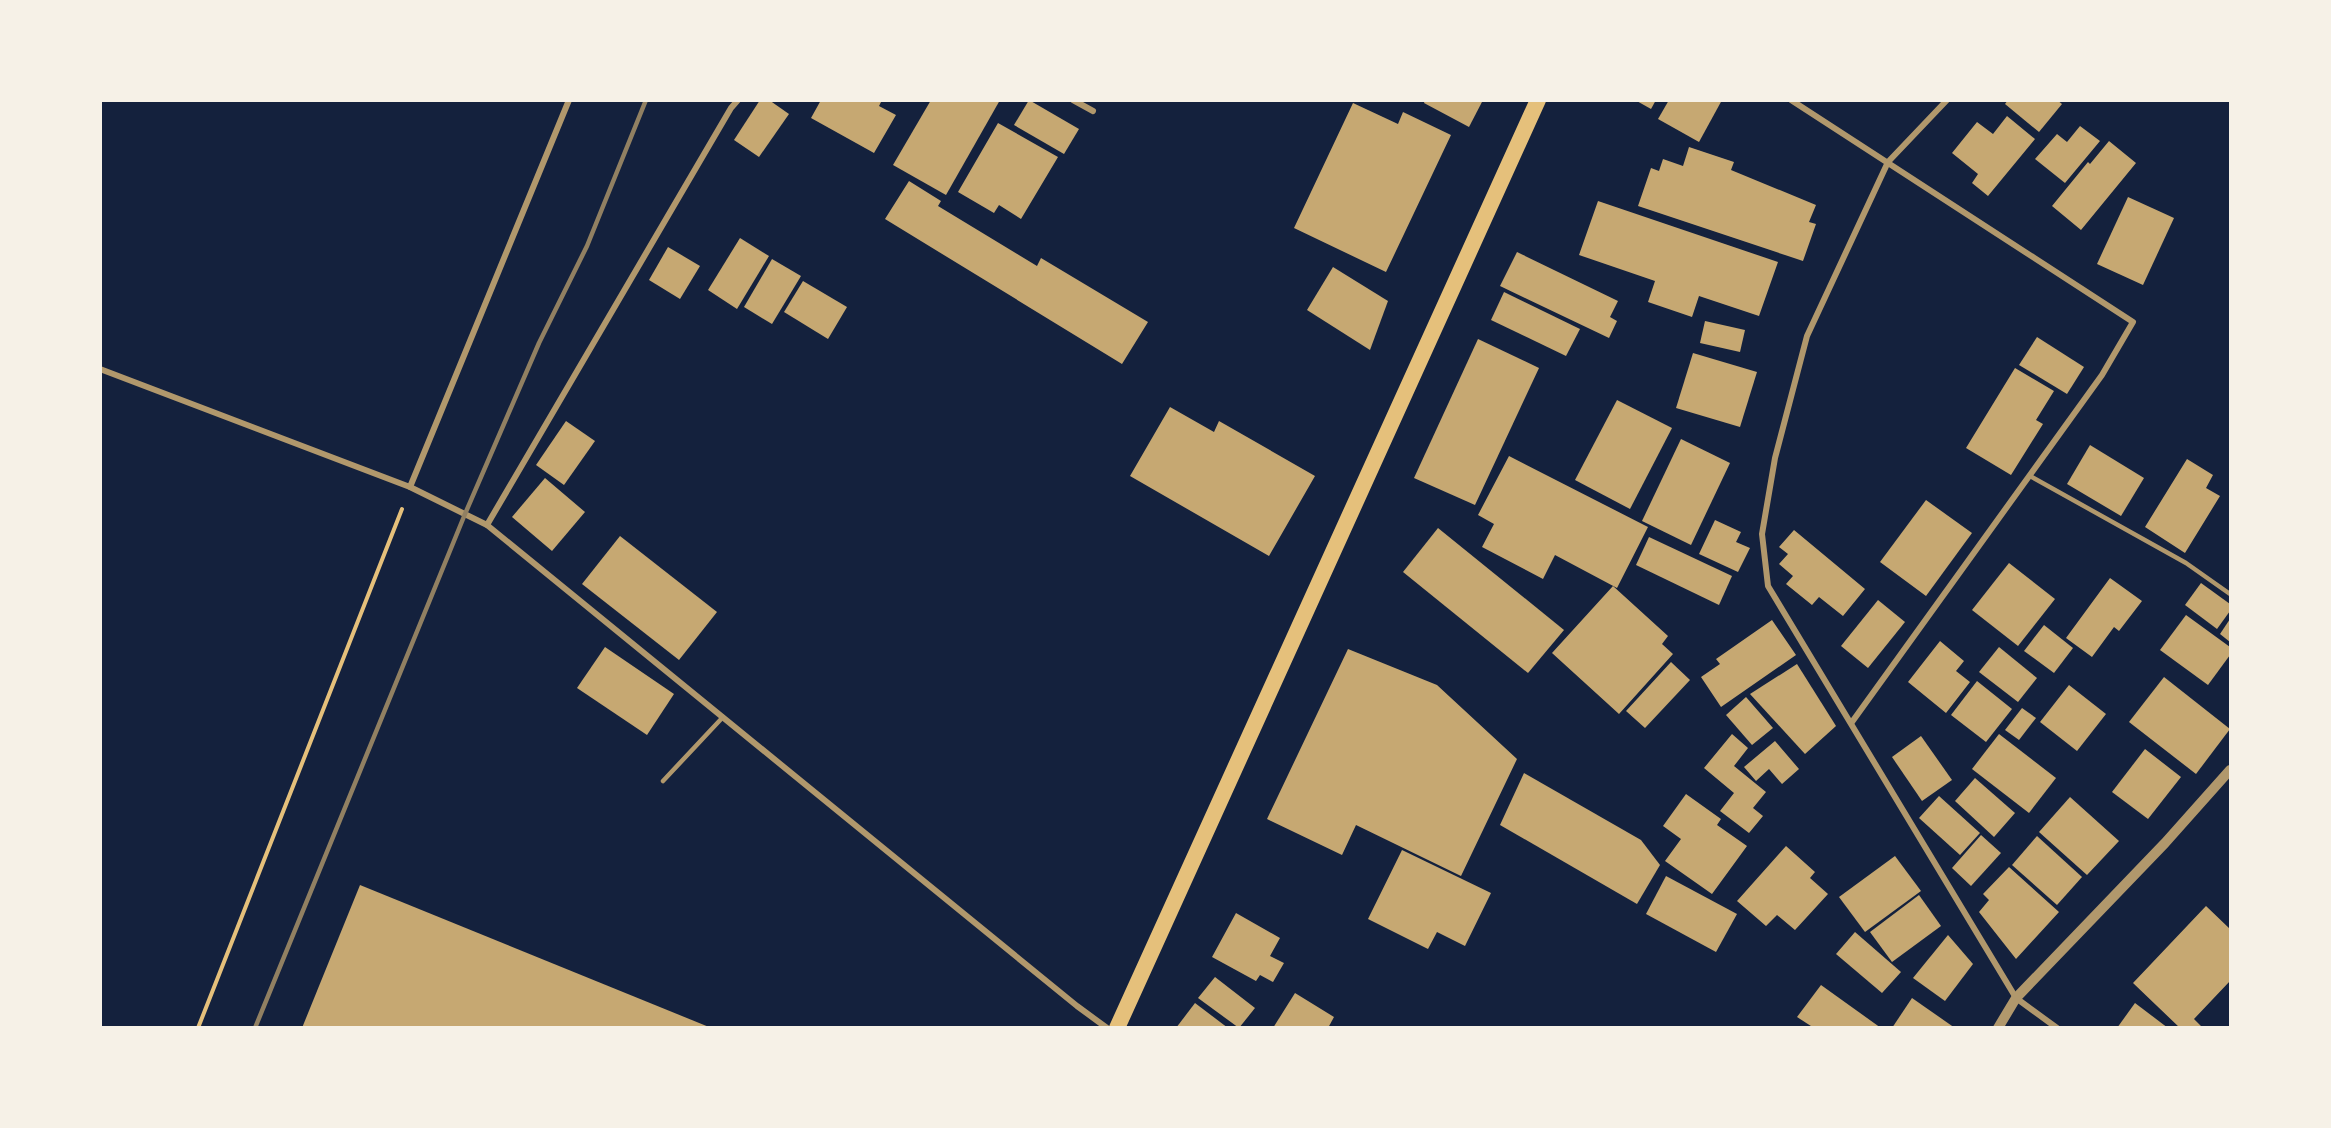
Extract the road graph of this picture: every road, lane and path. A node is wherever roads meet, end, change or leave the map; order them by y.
1 (569, 100) edge
2 (738, 100) edge
3 (1073, 100) edge
4 (1538, 100) edge
5 (1791, 100) edge
6 (1947, 100) edge
7 (1093, 111) dead end
8 (1888, 162) junction
9 (100, 369) edge
10 (2030, 476) junction
11 (410, 487) junction
12 (487, 525) junction
13 (2230, 594) edge
14 (723, 717) junction
15 (1852, 722) junction
16 (2230, 770) edge
17 (663, 781) dead end
18 (2016, 998) junction
19 (198, 1028) edge
20 (1107, 1028) edge
21 (1117, 1028) edge
22 (1998, 1028) edge
23 (2057, 1028) edge

1 - 11 street
2 - 12 street
3 - 7 street
4 - 21 highway
5 - 8 street
6 - 8 street
8 - 10 street
8 - 15 street
9 - 11 street
10 - 13 lane
10 - 15 street
11 - 12 street
11 - 19 path
12 - 14 street
14 - 17 lane
14 - 20 street
15 - 18 street
16 - 18 street
18 - 22 street
18 - 23 street

